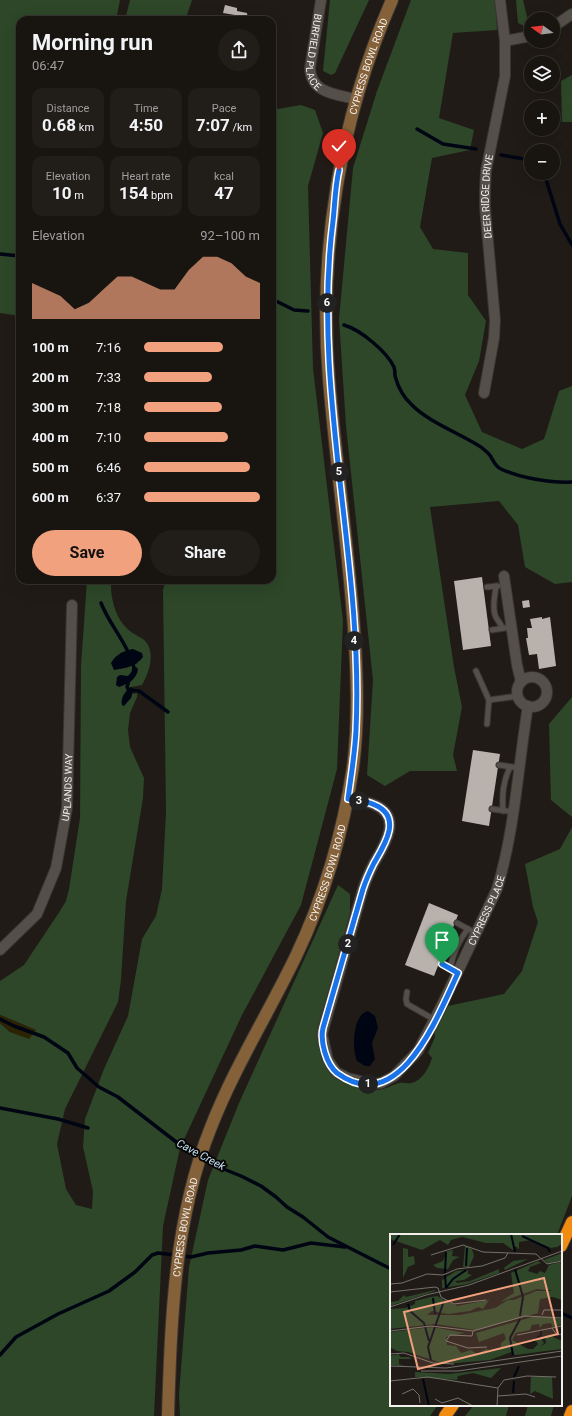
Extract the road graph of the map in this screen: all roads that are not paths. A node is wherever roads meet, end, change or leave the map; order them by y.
1 (321, 0) edge
2 (392, 0) edge
3 (500, 0) edge
4 (572, 14) edge
5 (560, 22) edge
6 (524, 37) edge
7 (505, 40) junction
8 (355, 100) junction
9 (484, 393) dead end
10 (502, 582) junction
11 (487, 587) dead end
12 (72, 605) dead end
13 (507, 628) junction
14 (492, 630) dead end
15 (476, 670) dead end
16 (521, 682) junction
17 (518, 696) junction
18 (489, 700) junction
19 (528, 706) junction
20 (487, 724) dead end
21 (500, 765) dead end
22 (514, 768) junction
23 (348, 799) junction
24 (492, 809) dead end
25 (508, 811) junction
26 (457, 923) dead end
27 (472, 931) junction
28 (0, 950) edge
29 (442, 964) dead end
30 (454, 971) junction
31 (407, 992) dead end
32 (435, 1020) junction
33 (572, 1222) edge
34 (562, 1244) edge
35 (452, 1406) edge
36 (572, 1411) edge
37 (168, 1416) edge
38 (445, 1416) edge
39 (570, 1416) edge

1 - 8 street, BURFIELD PLACE
2 - 8 street, CYPRESS BOWL ROAD
3 - 7 street, DEER RIDGE DRIVE
4 - 5 street
6 - 7 street
7 - 9 street, DEER RIDGE DRIVE
8 - 23 street, CYPRESS BOWL ROAD
10 - 11 lane
10 - 13 street
10 - 13 lane
12 - 28 street, UPLANDS WAY
13 - 14 lane
13 - 16 street
15 - 18 lane
16 - 17 street
16 - 19 street
17 - 18 lane
17 - 19 street
18 - 20 lane
19 - 22 street, CYPRESS PLACE
21 - 22 lane
22 - 25 street, CYPRESS PLACE
23 - 32 street, CYPRESS PLACE
23 - 37 street, CYPRESS BOWL ROAD
24 - 25 lane
25 - 27 street, CYPRESS PLACE
26 - 27 lane
27 - 30 street, CYPRESS PLACE
29 - 30 lane
30 - 32 street, CYPRESS PLACE
31 - 32 lane
33 - 34 highway
35 - 38 highway
36 - 39 highway

